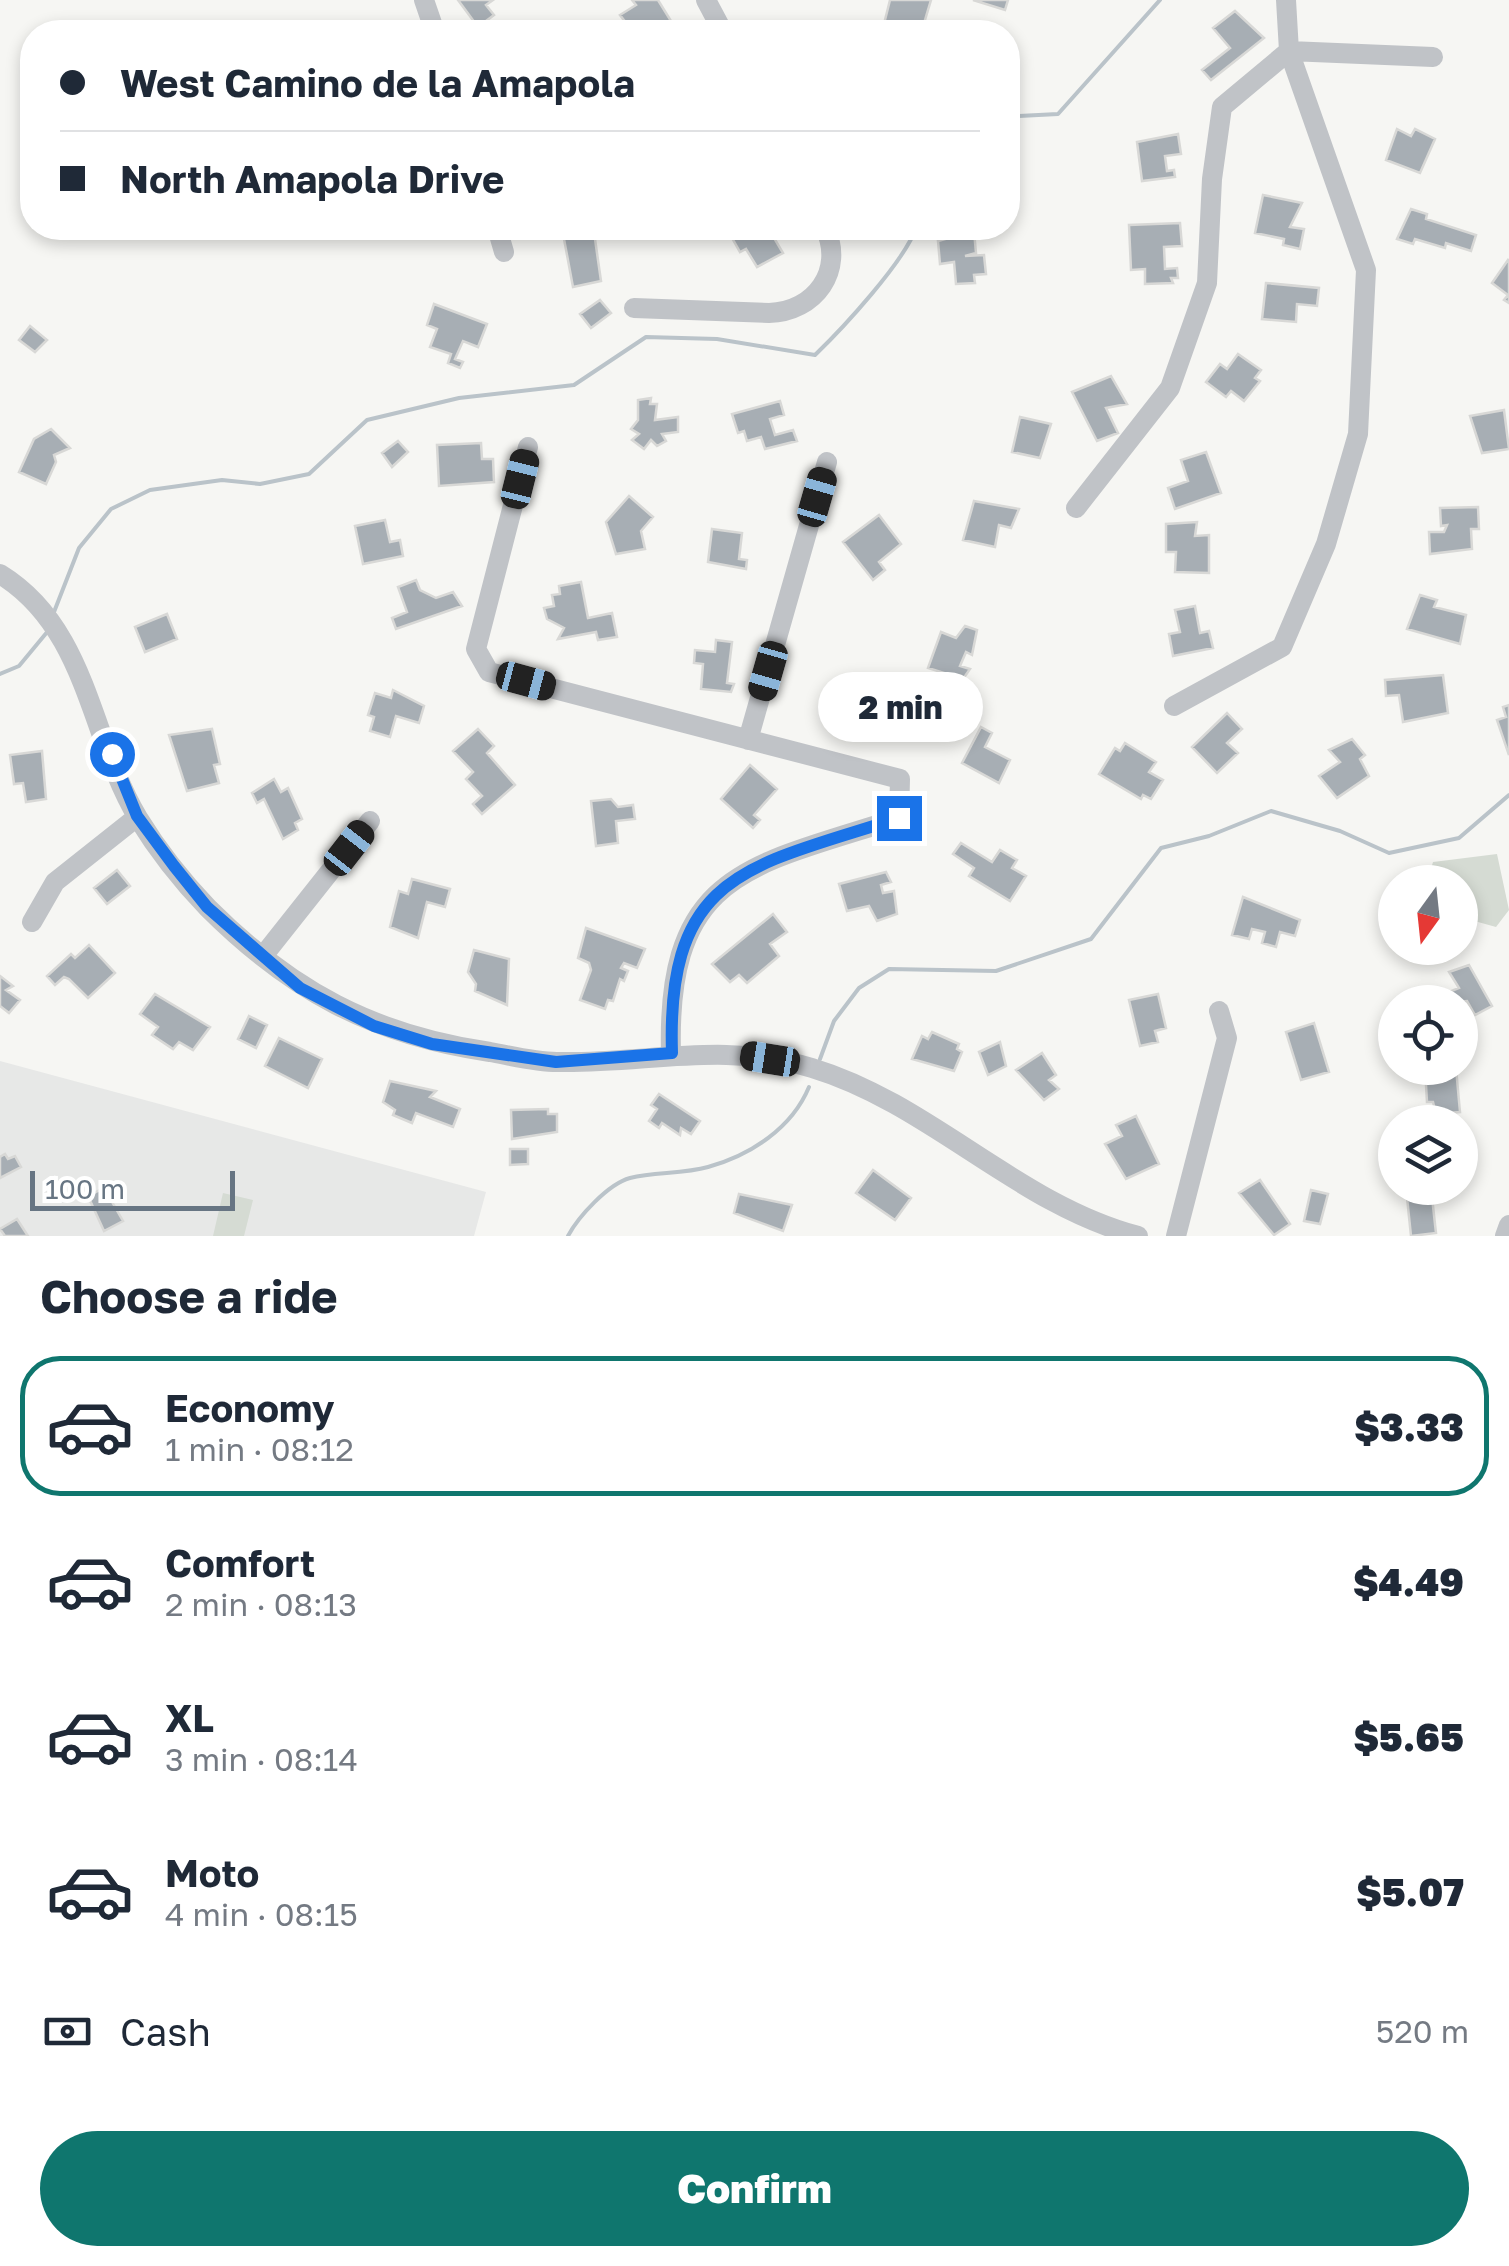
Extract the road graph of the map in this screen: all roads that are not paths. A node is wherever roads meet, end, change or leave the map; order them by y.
1 (1286, 0) edge
2 (1289, 52) junction
3 (1433, 57) dead end
4 (500, 240) edge
5 (831, 240) edge
6 (504, 252) dead end
7 (634, 308) dead end
8 (528, 447) dead end
9 (827, 462) dead end
10 (1076, 508) dead end
11 (0, 574) edge
12 (1174, 706) dead end
13 (748, 740) junction
14 (137, 816) junction
15 (370, 820) dead end
16 (32, 922) dead end
17 (264, 956) junction
18 (1220, 1011) dead end
19 (672, 1053) junction
20 (1509, 1225) edge
21 (1138, 1236) edge
22 (1176, 1236) edge
23 (1505, 1236) edge

1 - 2 street
2 - 3 street
2 - 10 street
2 - 12 street
4 - 6 street
5 - 7 street
8 - 13 street
9 - 13 street
11 - 14 street
13 - 19 street
14 - 16 street
14 - 17 street
15 - 17 street
17 - 19 street
18 - 22 street
19 - 21 street
20 - 23 street

